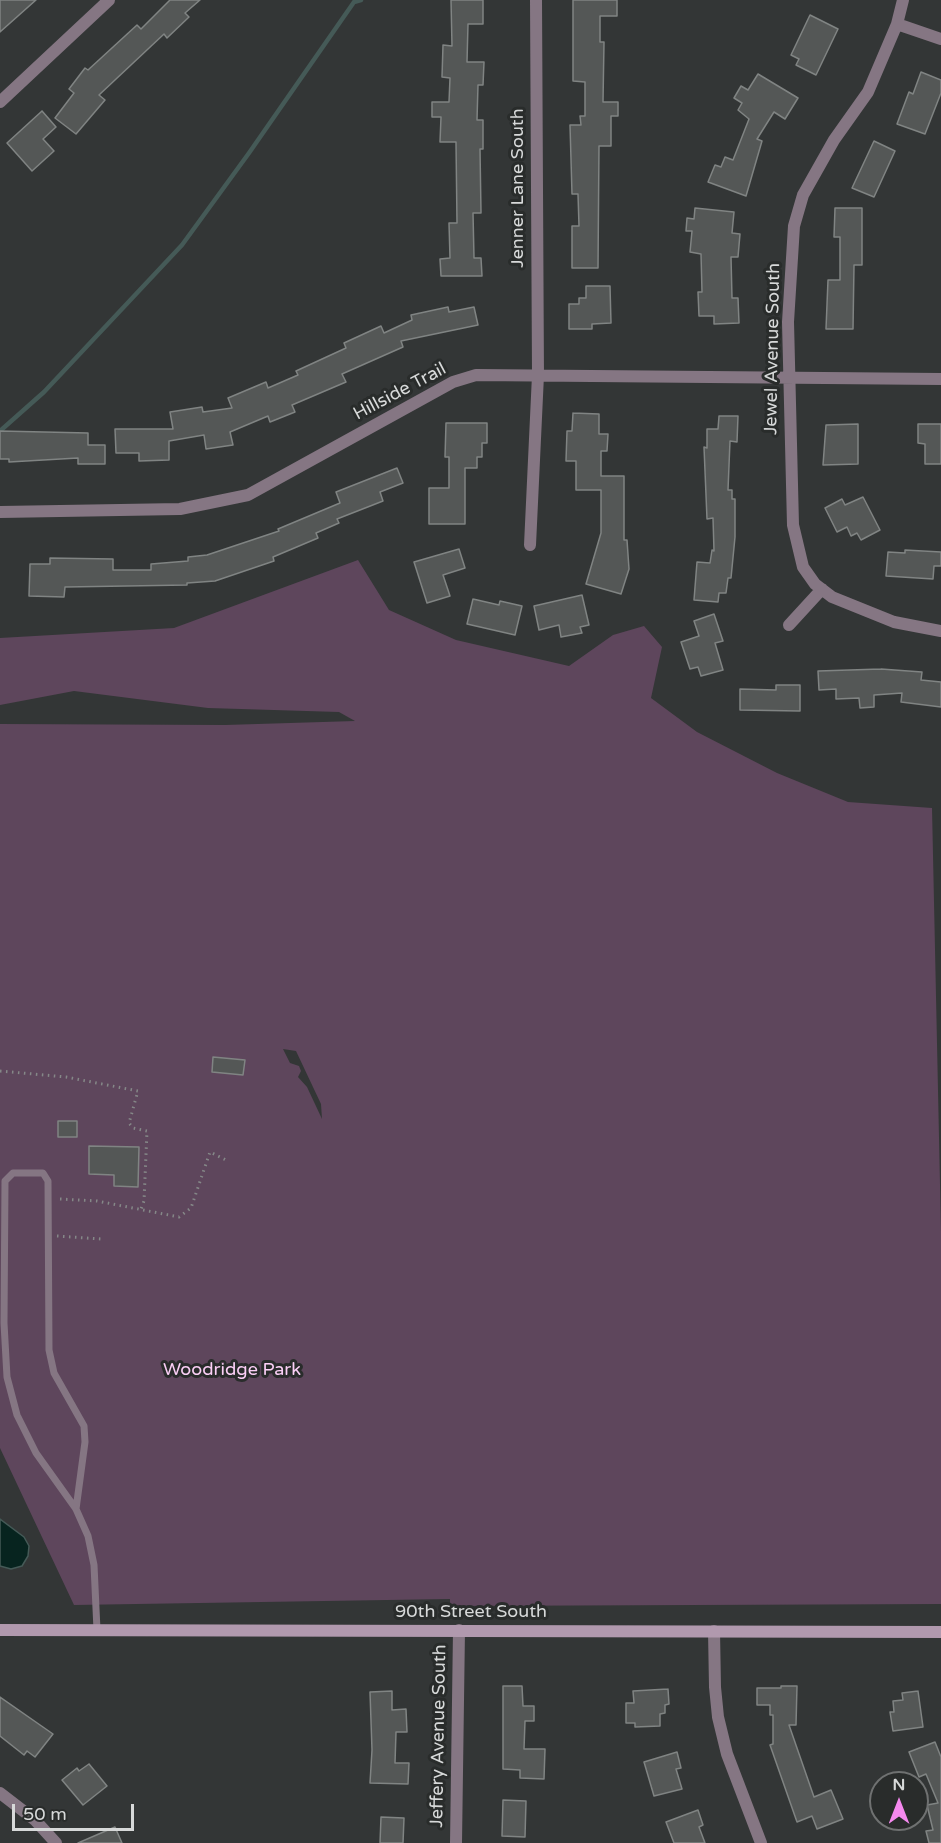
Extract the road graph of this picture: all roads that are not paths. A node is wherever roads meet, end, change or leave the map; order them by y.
1 (109, 0) edge
2 (536, 0) edge
3 (903, 0) edge
4 (897, 24) junction
5 (941, 39) edge
6 (0, 102) edge
7 (538, 375) junction
8 (789, 376) junction
9 (941, 379) edge
10 (0, 512) edge
11 (530, 546) dead end
12 (822, 589) junction
13 (789, 625) dead end
14 (941, 631) edge
15 (76, 1509) junction
16 (0, 1630) edge
17 (97, 1630) junction
18 (459, 1630) junction
19 (714, 1631) junction
20 (941, 1632) edge
21 (0, 1793) edge
22 (56, 1843) edge
23 (456, 1843) edge
24 (762, 1843) edge

1 - 6 street
2 - 7 street, Jenner Lane South
3 - 4 street, Jewel Avenue South
4 - 5 street
4 - 8 street, Jewel Avenue South
7 - 8 street, Hillside Trail
7 - 10 street, Hillside Trail
7 - 11 street, Jenner Lane South
8 - 9 street, Hillside Trail
8 - 12 street, Jewel Avenue South
12 - 13 street
12 - 14 street, Jewel Avenue South
15 - 15 lane
15 - 17 lane
16 - 17 street, 90th Street South
17 - 18 street, 90th Street South
18 - 19 street, 90th Street South
18 - 23 street, Jeffery Avenue South
19 - 20 street, 90th Street South
19 - 24 street
21 - 22 street

